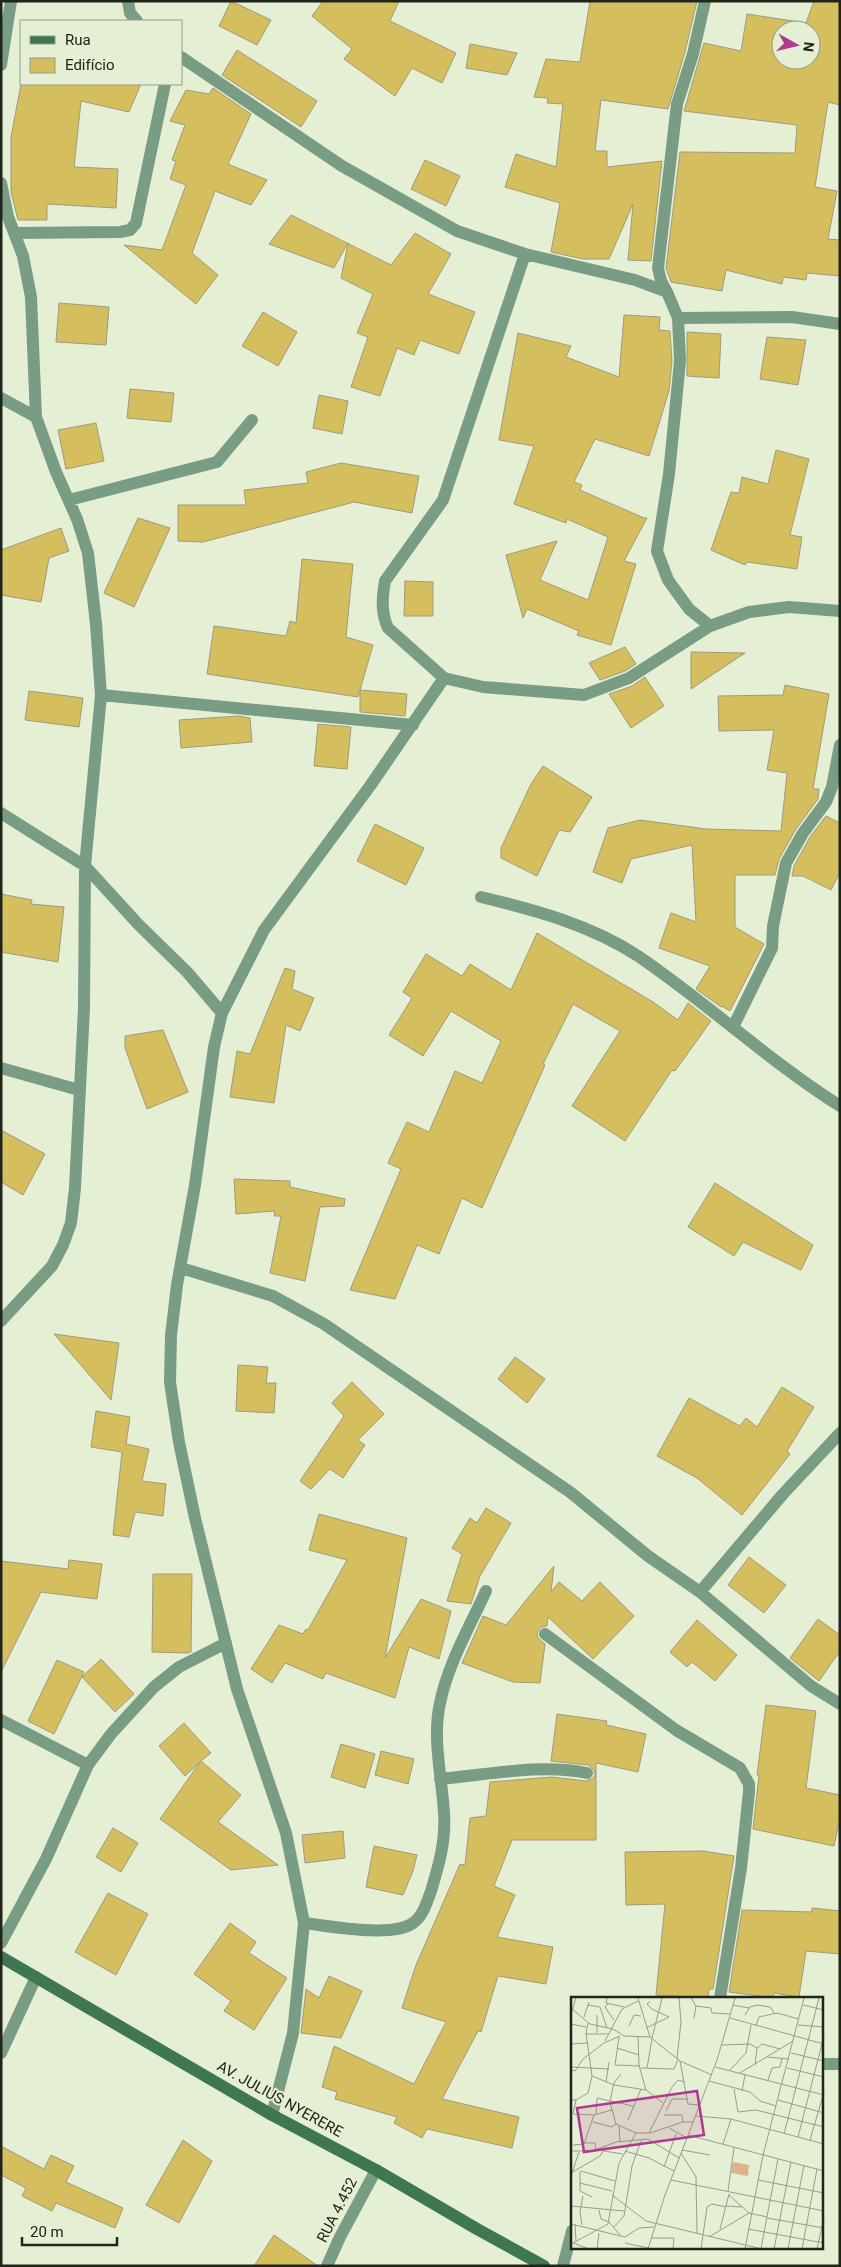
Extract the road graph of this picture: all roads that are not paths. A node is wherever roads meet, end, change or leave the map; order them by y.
1 (10, 1) edge
2 (128, 1) edge
3 (705, 1) edge
4 (136, 20) edge
5 (182, 58) edge
6 (1, 65) edge
7 (165, 85) edge
8 (1, 183) edge
9 (4, 217) edge
10 (14, 233) junction
11 (525, 254) junction
12 (667, 292) junction
13 (678, 318) junction
14 (840, 324) edge
15 (1, 398) edge
16 (36, 417) junction
17 (252, 420) dead end
18 (69, 500) junction
19 (840, 611) edge
20 (710, 626) junction
21 (444, 678) junction
22 (101, 695) junction
23 (413, 725) junction
24 (840, 745) edge
25 (1, 813) edge
26 (85, 866) junction
27 (481, 898) dead end
28 (222, 1013) junction
29 (733, 1027) junction
30 (1, 1068) edge
31 (79, 1090) junction
32 (840, 1106) edge
33 (181, 1268) junction
34 (1, 1321) edge
35 (840, 1433) edge
36 (486, 1591) dead end
37 (700, 1592) junction
38 (545, 1634) dead end
39 (226, 1643) junction
40 (840, 1704) edge
41 (1, 1720) edge
42 (88, 1765) junction
43 (587, 1773) dead end
44 (440, 1779) junction
45 (304, 1923) junction
46 (1, 1943) edge
47 (1, 1957) edge
48 (36, 1977) junction
49 (720, 1997) edge
50 (1, 2053) edge
51 (824, 2064) edge
52 (840, 2064) edge
53 (272, 2115) junction
54 (376, 2170) junction
55 (571, 2235) edge
56 (327, 2266) edge
57 (544, 2266) edge
58 (563, 2266) edge

1 - 6 street
2 - 4 street
3 - 12 street
5 - 11 street
7 - 10 street
8 - 9 street
9 - 10 street
10 - 16 street
11 - 12 street
11 - 21 street
12 - 13 street
13 - 14 street
13 - 20 street
15 - 16 street
16 - 18 street
17 - 18 street
18 - 22 street
19 - 20 street
20 - 21 street
21 - 23 street
22 - 23 street
22 - 26 street
23 - 28 street
24 - 29 street
25 - 26 street
26 - 28 street
26 - 31 street
27 - 29 street
28 - 33 street
29 - 32 street
30 - 31 street
31 - 34 street
33 - 37 street
33 - 39 street
35 - 37 street
36 - 44 street
37 - 40 street
38 - 49 street
39 - 42 street
39 - 45 street
41 - 42 street
42 - 46 street
43 - 44 street
44 - 45 street
45 - 53 street
47 - 48 main road, AV. JULIUS NYERERE
48 - 50 street
48 - 53 main road, AV. JULIUS NYERERE
51 - 52 street
53 - 54 main road, AV. JULIUS NYERERE
54 - 56 street, RUA 4.452
54 - 57 main road, AV. JULIUS NYERERE
55 - 58 street

